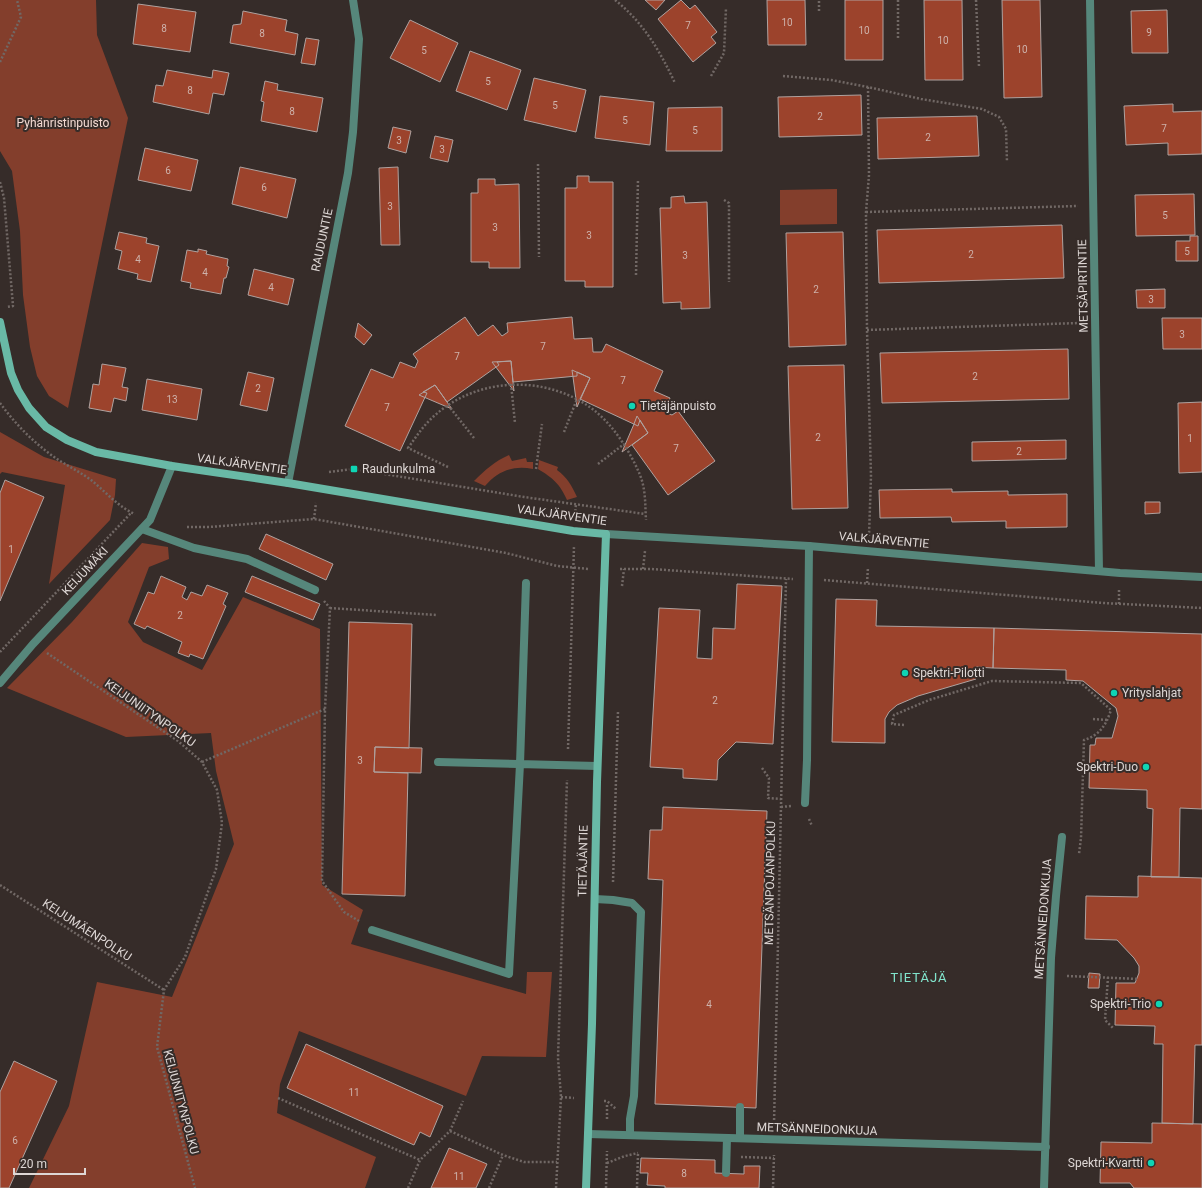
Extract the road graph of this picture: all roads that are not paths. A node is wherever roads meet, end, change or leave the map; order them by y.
1 (353, 0) edge
2 (1090, 0) edge
3 (0, 322) edge
4 (172, 466) junction
5 (288, 483) junction
6 (142, 529) junction
7 (606, 534) junction
8 (809, 546) junction
9 (1099, 571) junction
10 (1202, 578) edge
11 (526, 583) dead end
12 (315, 590) road end
13 (0, 683) edge
14 (438, 762) dead end
15 (520, 764) junction
16 (598, 766) junction
17 (804, 803) dead end
18 (1062, 837) dead end
19 (595, 899) junction
20 (372, 930) road end
21 (740, 1107) dead end
22 (588, 1134) junction
23 (630, 1135) junction
24 (727, 1138) junction
25 (740, 1138) junction
26 (1046, 1147) junction
27 (726, 1174) dead end
28 (586, 1188) edge
29 (1044, 1188) edge

1 - 5 street, RAUDUNTIE
2 - 9 street, METSÄPIRTINTIE
3 - 4 street, VALKJÄRVENTIE
4 - 5 street, VALKJÄRVENTIE
4 - 6 street, KEIJUMÄKI
5 - 7 street, VALKJÄRVENTIE
6 - 12 street
6 - 13 street, KEIJUMÄKI
7 - 8 street, VALKJÄRVENTIE
7 - 16 street, TIETÄJÄNTIE
8 - 9 street, VALKJÄRVENTIE
8 - 17 street
9 - 10 street, VALKJÄRVENTIE
11 - 15 street
14 - 15 street
15 - 16 street
15 - 20 street
16 - 19 street, TIETÄJÄNTIE
18 - 26 street, METSÄNNEIDONKUJA
19 - 22 street, TIETÄJÄNTIE
19 - 23 street
21 - 25 street
22 - 23 street, METSÄNNEIDONKUJA
22 - 28 street, TIETÄJÄNTIE
23 - 24 street, METSÄNNEIDONKUJA
24 - 25 street, METSÄNNEIDONKUJA
24 - 27 street
25 - 26 street, METSÄNNEIDONKUJA
26 - 29 street, METSÄNNEIDONKUJA

